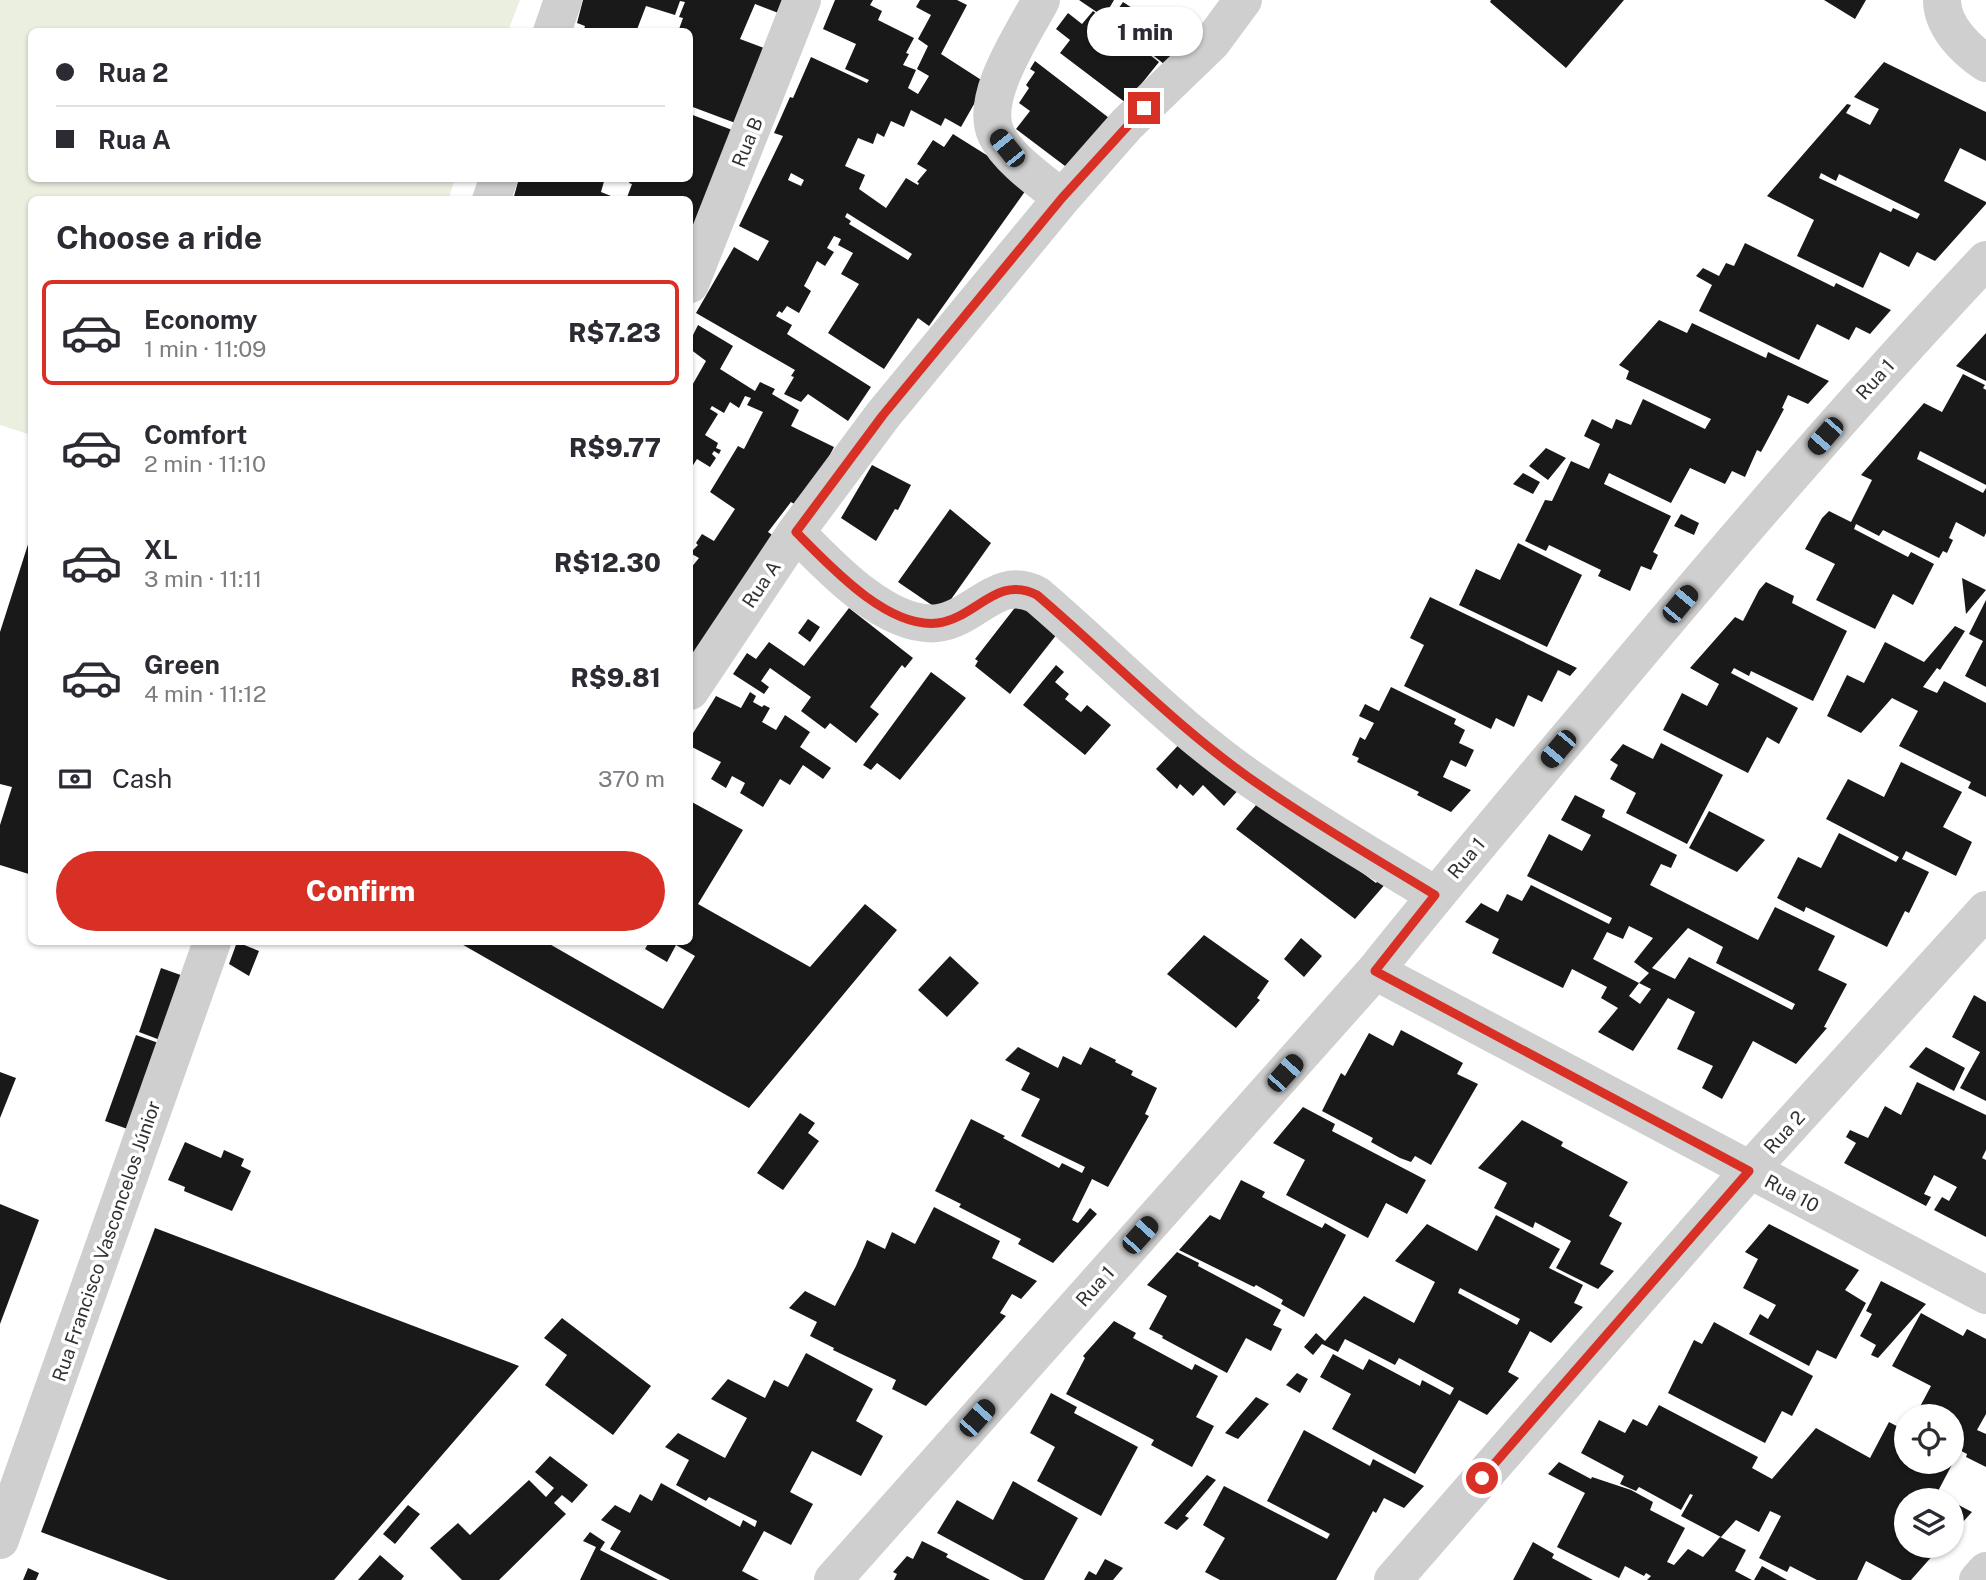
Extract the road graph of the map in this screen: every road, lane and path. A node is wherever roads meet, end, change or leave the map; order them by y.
1 (563, 0) edge
2 (802, 0) edge
3 (1041, 0) edge
4 (1242, 0) edge
5 (1942, 0) edge
6 (553, 28) edge
7 (1976, 56) edge
8 (1062, 198) junction
9 (1986, 260) edge
10 (693, 276) edge
11 (796, 532) junction
12 (693, 686) edge
13 (1435, 895) junction
14 (1986, 910) edge
15 (211, 945) edge
16 (1375, 971) junction
17 (1749, 1171) junction
18 (1986, 1295) edge
19 (0, 1540) edge
20 (1986, 1572) edge
21 (833, 1580) edge
22 (1393, 1580) edge
23 (1979, 1580) edge

1 - 6 street
2 - 10 street, Rua B
3 - 8 street
4 - 8 street, Rua A
5 - 7 street
8 - 11 street, Rua A
9 - 13 street, Rua 1
11 - 12 street, Rua A
11 - 13 street
13 - 16 street, Rua 1
14 - 17 street, Rua 2
15 - 19 street, Rua Francisco Vasconcelos Júnior
16 - 17 street, Rua 10
16 - 21 street, Rua 1
17 - 18 street, Rua 10
17 - 22 street, Rua 2
20 - 23 street

